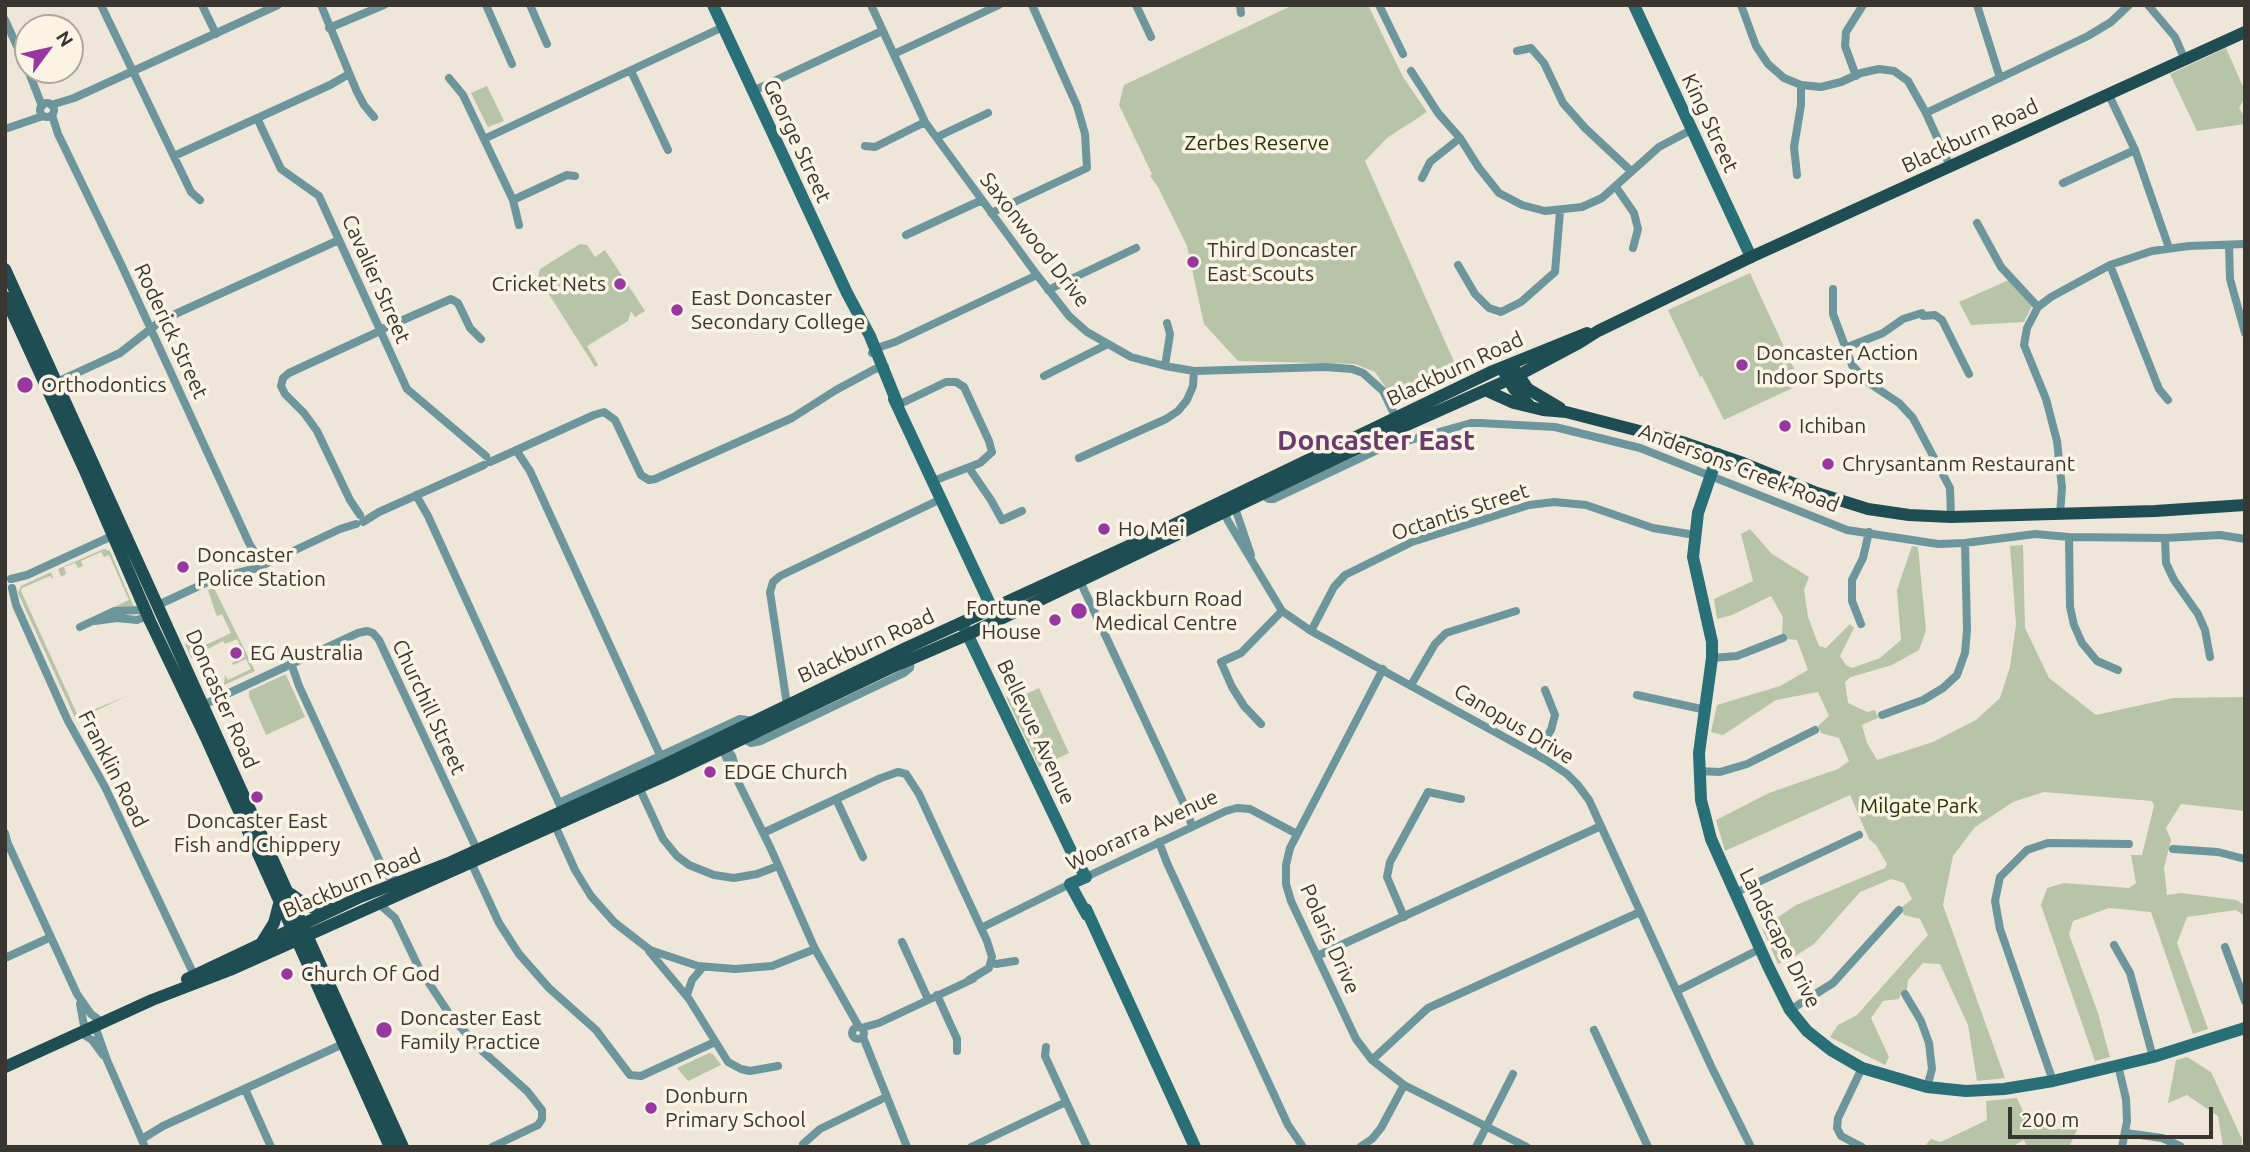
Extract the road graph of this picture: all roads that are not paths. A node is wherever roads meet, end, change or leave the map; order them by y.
1 (101, 5) edge
2 (202, 5) edge
3 (278, 5) edge
4 (321, 5) edge
5 (384, 5) edge
6 (486, 5) edge
7 (530, 5) edge
8 (713, 5) edge
9 (871, 5) edge
10 (999, 5) edge
11 (1032, 5) edge
12 (1136, 5) edge
13 (1379, 5) edge
14 (1634, 5) edge
15 (1741, 5) edge
16 (1863, 5) edge
17 (1976, 5) edge
18 (2129, 5) edge
19 (2148, 5) edge
20 (5, 20) edge
21 (723, 27) junction
22 (330, 30) junction
23 (882, 31) junction
24 (2245, 32) edge
25 (216, 34) junction
26 (1151, 37) dead end
27 (14, 40) edge
28 (547, 44) dead end
29 (1517, 51) dead end
30 (894, 54) junction
31 (1403, 54) dead end
32 (2185, 60) junction
33 (512, 64) dead end
34 (631, 71) junction
35 (1410, 71) dead end
36 (131, 72) junction
37 (350, 76) junction
38 (1856, 76) junction
39 (449, 78) dead end
40 (2000, 78) junction
41 (35, 84) edge
42 (1801, 85) junction
43 (753, 91) junction
44 (2108, 93) junction
45 (47, 110) junction
46 (988, 113) dead end
47 (1926, 113) junction
48 (374, 117) dead end
49 (257, 118) junction
50 (925, 121) junction
51 (5, 130) edge
52 (1691, 130) junction
53 (937, 137) junction
54 (1460, 138) junction
55 (484, 139) junction
56 (865, 146) dead end
57 (668, 150) dead end
58 (2134, 150) junction
59 (174, 156) junction
60 (1950, 166) junction
61 (1631, 172) junction
62 (1797, 175) dead end
63 (575, 176) dead end
64 (1422, 178) dead end
65 (2063, 183) dead end
66 (1616, 187) junction
67 (200, 200) dead end
68 (513, 200) junction
69 (982, 200) junction
70 (1560, 211) junction
71 (992, 213) junction
72 (1977, 223) dead end
73 (519, 225) dead end
74 (906, 235) dead end
75 (339, 240) junction
76 (2245, 244) edge
77 (2229, 245) junction
78 (2169, 247) junction
79 (1136, 248) dead end
80 (1633, 248) dead end
81 (1751, 257) junction
82 (1458, 265) dead end
83 (2110, 265) junction
84 (5, 269) edge
85 (1037, 275) junction
86 (1833, 289) dead end
87 (1048, 290) junction
88 (5, 297) edge
89 (2038, 307) junction
90 (1167, 323) dead end
91 (150, 328) junction
92 (380, 330) junction
93 (1598, 331) junction
94 (2245, 333) edge
95 (481, 339) dead end
96 (1106, 345) junction
97 (1845, 348) junction
98 (875, 352) junction
99 (1165, 366) junction
100 (1502, 367) junction
101 (881, 369) junction
102 (1194, 370) junction
103 (1969, 374) dead end
104 (1044, 376) dead end
105 (1513, 378) junction
106 (57, 382) junction
107 (1485, 390) junction
108 (2168, 400) dead end
109 (898, 405) junction
110 (1531, 407) junction
111 (1566, 412) junction
112 (1398, 422) junction
113 (519, 449) junction
114 (1718, 453) junction
115 (1079, 458) dead end
116 (485, 460) junction
117 (969, 468) junction
118 (1709, 475) junction
119 (933, 481) junction
120 (1261, 494) junction
121 (418, 495) junction
122 (941, 499) junction
123 (1227, 505) junction
124 (2245, 505) edge
125 (1021, 511) dead end
126 (2060, 514) junction
127 (1951, 517) junction
128 (358, 519) junction
129 (1869, 532) junction
130 (112, 536) junction
131 (1695, 536) junction
132 (2069, 537) junction
133 (2165, 538) junction
134 (2245, 539) edge
135 (1965, 543) junction
136 (1251, 557) junction
137 (259, 566) junction
138 (1078, 575) junction
139 (8, 583) edge
140 (162, 603) junction
141 (1282, 611) junction
142 (1516, 611) dead end
143 (146, 613) junction
144 (995, 615) junction
145 (1861, 624) dead end
146 (80, 627) dead end
147 (966, 629) junction
148 (1311, 631) junction
149 (1783, 638) dead end
150 (2210, 657) dead end
151 (1713, 659) junction
152 (289, 664) junction
153 (1383, 669) junction
154 (2118, 670) dead end
155 (1412, 685) junction
156 (1545, 690) dead end
157 (1637, 695) dead end
158 (792, 702) junction
159 (199, 705) junction
160 (1706, 710) junction
161 (1882, 715) dead end
162 (754, 721) junction
163 (1261, 724) dead end
164 (1815, 730) dead end
165 (722, 745) junction
166 (1535, 754) junction
167 (665, 765) junction
168 (1699, 771) junction
169 (637, 783) junction
170 (836, 799) junction
171 (1461, 799) dead end
172 (559, 815) junction
173 (1194, 825) junction
174 (1601, 826) junction
175 (5, 833) edge
176 (763, 833) junction
177 (1297, 834) junction
178 (1859, 835) dead end
179 (7, 843) edge
180 (1157, 843) junction
181 (2129, 844) dead end
182 (2173, 849) dead end
183 (474, 855) junction
184 (863, 857) dead end
185 (2245, 859) edge
186 (778, 866) junction
187 (1078, 880) junction
188 (284, 886) junction
189 (397, 888) junction
190 (1735, 893) junction
191 (378, 903) junction
192 (279, 904) junction
193 (1899, 909) dead end
194 (1640, 912) junction
195 (338, 914) junction
196 (1404, 917) junction
197 (395, 918) junction
198 (980, 926) junction
199 (299, 932) junction
200 (51, 937) junction
201 (987, 941) junction
202 (902, 942) dead end
203 (261, 944) junction
204 (2114, 944) dead end
205 (2225, 947) dead end
206 (647, 949) junction
207 (1760, 949) junction
208 (815, 950) junction
209 (1317, 956) junction
210 (5, 958) edge
211 (319, 958) junction
212 (1015, 961) dead end
213 (996, 964) junction
214 (703, 967) junction
215 (193, 978) junction
216 (970, 980) junction
217 (1677, 991) junction
218 (77, 994) junction
219 (1905, 994) dead end
220 (687, 995) junction
221 (933, 997) junction
222 (2245, 1001) edge
223 (1790, 1010) junction
224 (91, 1028) junction
225 (2244, 1029) edge
226 (1594, 1030) dead end
227 (859, 1033) junction
228 (715, 1042) junction
229 (343, 1044) junction
230 (1046, 1047) dead end
231 (957, 1051) dead end
232 (2153, 1057) junction
233 (107, 1060) junction
234 (1373, 1060) junction
235 (2118, 1065) junction
236 (778, 1066) dead end
237 (5, 1067) edge
238 (1862, 1068) junction
239 (1513, 1074) dead end
240 (2053, 1080) junction
241 (1404, 1085) junction
242 (1927, 1087) junction
243 (244, 1089) junction
244 (886, 1097) junction
245 (1066, 1102) junction
246 (1488, 1126) junction
247 (2126, 1133) junction
248 (142, 1140) edge
249 (803, 1144) dead end
250 (2180, 1146) edge
251 (271, 1147) edge
252 (390, 1147) edge
253 (402, 1147) edge
254 (492, 1147) edge
255 (907, 1147) edge
256 (971, 1147) edge
257 (1087, 1147) edge
258 (1195, 1147) edge
259 (1303, 1147) edge
260 (1360, 1147) edge
261 (1476, 1147) edge
262 (1527, 1147) edge
263 (1647, 1147) edge
264 (1751, 1147) edge
265 (1862, 1147) edge
266 (2122, 1147) edge

1 - 36 street
2 - 25 street
3 - 25 street
4 - 22 street
5 - 22 street
6 - 33 street
7 - 28 street
8 - 21 street, George Street
9 - 23 street, Saxonwood Drive
10 - 30 street
11 - 71 street
12 - 26 street
13 - 31 street
14 - 52 street, King Street
15 - 42 street
16 - 38 street
17 - 40 street
18 - 40 street
19 - 32 street
20 - 27 street, Roderick Street
21 - 34 street
21 - 43 street, George Street
22 - 37 street
23 - 30 street, Saxonwood Drive
23 - 43 street
24 - 32 main road, Blackburn Road
25 - 36 street
29 - 61 street
30 - 50 street, Saxonwood Drive
32 - 44 main road, Blackburn Road
34 - 55 street
34 - 57 street
35 - 54 street
36 - 45 street
36 - 59 street
37 - 48 street
37 - 49 street
38 - 42 street
38 - 47 street
39 - 55 street
40 - 47 street
41 - 45 street, Roderick Street
42 - 62 street
43 - 98 street, George Street
44 - 58 street
44 - 60 main road, Blackburn Road
45 - 51 street
45 - 91 street, Roderick Street
46 - 53 street
47 - 60 street
49 - 59 street
49 - 75 street, Cavalier Street
50 - 53 street, Saxonwood Drive
50 - 56 street
52 - 61 street
52 - 81 street, King Street
53 - 69 street, Saxonwood Drive
54 - 64 street
54 - 70 street
55 - 68 street
58 - 65 street
58 - 78 street
59 - 67 street
60 - 81 main road, Blackburn Road
61 - 66 street
63 - 68 street
66 - 70 street
66 - 80 street
68 - 73 street
69 - 71 street, Saxonwood Drive
69 - 74 street
70 - 82 street
71 - 85 street, Saxonwood Drive
72 - 89 street
75 - 91 street
75 - 92 street, Cavalier Street
76 - 77 street
77 - 78 street
77 - 94 street
78 - 83 street
79 - 87 street
81 - 93 main road, Blackburn Road
83 - 89 street
83 - 108 street
84 - 106 main road, Doncaster Road
85 - 87 street, Saxonwood Drive
85 - 98 street
86 - 97 street
87 - 96 street, Saxonwood Drive
88 - 130 main road, Doncaster Road
89 - 126 street
90 - 99 street
91 - 106 street
91 - 137 street, Roderick Street
92 - 95 street
92 - 116 street, Cavalier Street
92 - 128 street
93 - 100 main road, Blackburn Road
93 - 105 main road, Blackburn Road
96 - 99 street, Saxonwood Drive
96 - 104 street
97 - 103 street
97 - 127 street
98 - 101 street, George Street
99 - 102 street, Saxonwood Drive
100 - 105 main road, Andersons Creek Road
100 - 112 main road, Blackburn Road
101 - 109 street, George Street
101 - 113 street
102 - 112 street, Saxonwood Drive
102 - 115 street
105 - 107 main road, Blackburn Road
105 - 110 main road, Andersons Creek Road
105 - 111 main road, Andersons Creek Road
106 - 140 main road, Doncaster Road
107 - 110 main road
107 - 112 main road, Blackburn Road
109 - 117 street
109 - 119 street, George Street
110 - 111 main road, Andersons Creek Road
111 - 114 main road, Andersons Creek Road
112 - 120 main road, Blackburn Road
112 - 123 main road, Blackburn Road
113 - 116 street
113 - 167 street
114 - 118 street, Landscape Drive
114 - 127 main road, Andersons Creek Road
116 - 121 street
117 - 119 street
117 - 125 street
118 - 120 street, Andersons Creek Road
118 - 129 street, Andersons Creek Road
118 - 131 street, Landscape Drive
119 - 122 street, George Street
120 - 123 main road, Blackburn Road
121 - 128 street
121 - 172 street
122 - 144 street, George Street
122 - 158 street
123 - 136 street, Canopus Drive
123 - 136 street, Canopus Drive
123 - 138 main road, Blackburn Road
124 - 126 main road, Andersons Creek Road
126 - 127 main road, Andersons Creek Road
128 - 137 street
129 - 135 street, Andersons Creek Road
129 - 145 street
130 - 139 street
130 - 143 main road, Doncaster Road
131 - 148 street, Octantis Street
131 - 151 street, Landscape Drive
132 - 133 street, Andersons Creek Road
132 - 135 street, Andersons Creek Road
132 - 154 street
133 - 134 street, Andersons Creek Road
133 - 150 street
135 - 161 street
136 - 141 street, Canopus Drive
137 - 140 street
138 - 144 main road, Blackburn Road
138 - 173 street
139 - 215 street, Franklin Road
140 - 143 main road
140 - 159 main road, Doncaster Road
141 - 148 street, Canopus Drive
141 - 163 street
142 - 155 street
143 - 146 street
143 - 159 main road, Doncaster Road
144 - 147 main road, Blackburn Road
147 - 158 main road, Blackburn Road
147 - 165 main road, Blackburn Road
147 - 187 street, Bellevue Avenue
148 - 153 street, Canopus Drive
149 - 151 street
151 - 160 street, Landscape Drive
152 - 159 street, Churchill Street
152 - 183 street, Churchill Street
152 - 189 street
153 - 155 street, Canopus Drive
153 - 177 street, Polaris Drive
155 - 166 street, Canopus Drive
156 - 166 street
157 - 160 street
158 - 162 main road, Blackburn Road
159 - 188 main road, Doncaster Road
159 - 192 main road, Doncaster Road
160 - 168 street, Landscape Drive
162 - 165 main road, Blackburn Road
162 - 167 street
164 - 168 street
165 - 167 main road, Blackburn Road
165 - 176 street
166 - 174 street, Canopus Drive
167 - 169 main road, Blackburn Road
167 - 172 street
168 - 190 street, Landscape Drive
169 - 172 main road, Blackburn Road
169 - 186 street
170 - 176 street
170 - 184 street
170 - 198 street
171 - 196 street
172 - 183 main road, Blackburn Road
172 - 206 street
173 - 177 street, Woorarra Avenue
173 - 180 street, Woorarra Avenue
174 - 194 street, Canopus Drive
174 - 196 street
175 - 179 street
176 - 186 street
177 - 209 street, Polaris Drive
178 - 190 street
179 - 200 street
180 - 187 street, Woorarra Avenue
180 - 259 street
181 - 240 street
182 - 185 street
183 - 189 main road, Blackburn Road
183 - 228 street, Churchill Street
186 - 208 street
187 - 198 street, Woorarra Avenue
187 - 258 street, Bellevue Avenue
188 - 195 main road
188 - 199 main road, Doncaster Road
189 - 191 main road, Blackburn Road
189 - 195 main road, Blackburn Road
189 - 197 street
190 - 207 street, Landscape Drive
191 - 195 main road, Blackburn Road
191 - 197 street
192 - 199 main road, Doncaster Road
192 - 203 main road
193 - 223 street
194 - 217 street, Canopus Drive
194 - 234 street
195 - 199 main road, Blackburn Road
195 - 211 main road
196 - 209 street
197 - 254 street
198 - 201 street
199 - 203 main road, Blackburn Road
199 - 211 main road, Doncaster Road
199 - 215 main road, Blackburn Road
199 - 229 main road, Doncaster Road
200 - 210 street
200 - 218 street
201 - 213 street
201 - 216 street
202 - 221 street
203 - 215 main road, Blackburn Road
204 - 232 street
205 - 222 street
206 - 214 street
206 - 220 street
207 - 217 street
207 - 223 street, Landscape Drive
208 - 214 street
208 - 227 street
209 - 234 street, Polaris Drive
211 - 253 main road, Doncaster Road
212 - 213 street
213 - 216 street
214 - 220 street
215 - 224 main road, Blackburn Road
216 - 221 street
217 - 264 street, Canopus Drive
218 - 224 street
218 - 224 street
219 - 242 street
220 - 228 street
221 - 227 street
221 - 231 street
223 - 238 street, Landscape Drive
224 - 233 street
224 - 233 street
224 - 237 main road, Blackburn Road
225 - 232 street, Landscape Drive
226 - 263 street
227 - 244 street
228 - 236 street
229 - 243 street
229 - 252 main road, Doncaster Road
230 - 245 street
232 - 235 street, Landscape Drive
233 - 248 street
234 - 241 street, Polaris Drive
235 - 240 street, Landscape Drive
235 - 247 street
238 - 242 street, Landscape Drive
238 - 265 street
239 - 246 street
240 - 242 street, Landscape Drive
241 - 246 street, Polaris Drive
241 - 260 street
243 - 248 street
243 - 251 street
244 - 249 street
244 - 255 street
245 - 256 street
245 - 257 street
246 - 261 street
246 - 262 street, Polaris Drive
247 - 250 street
247 - 266 street

